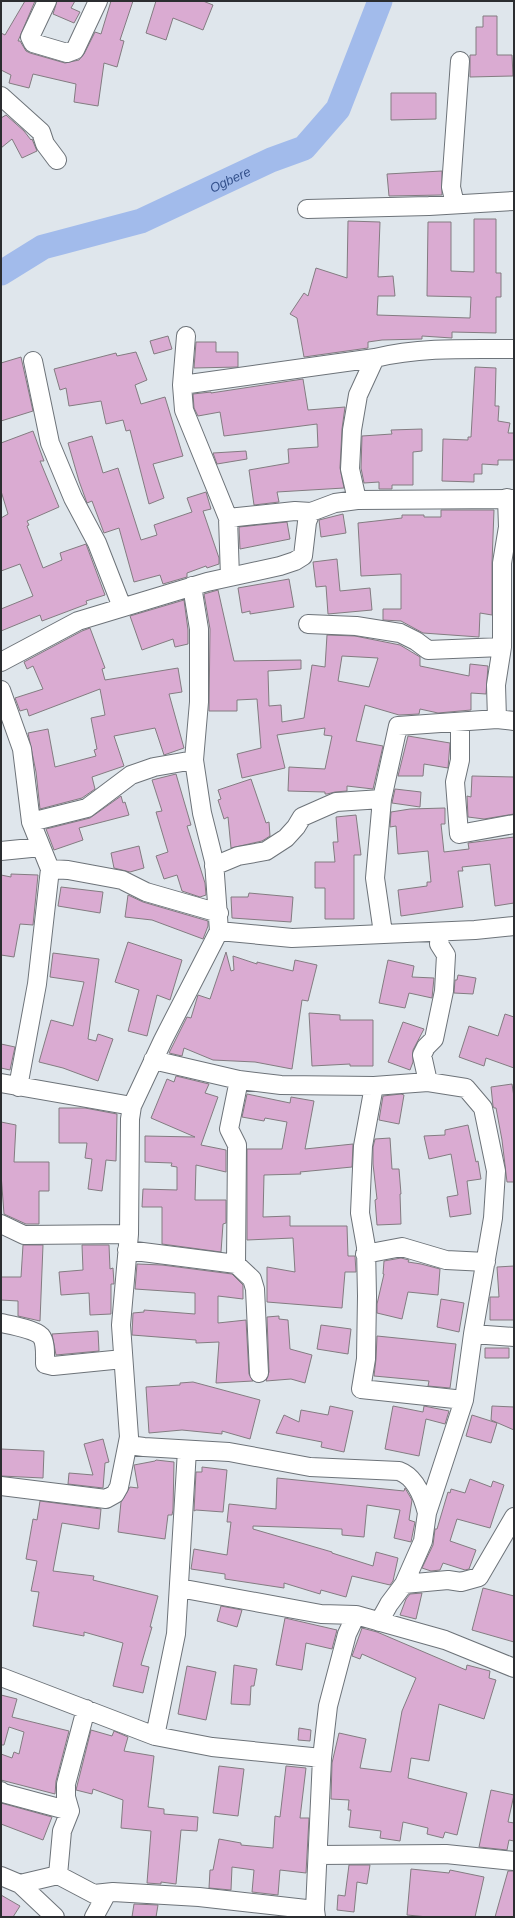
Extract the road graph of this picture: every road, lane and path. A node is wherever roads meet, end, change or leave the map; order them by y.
1 (47, 1) edge
2 (98, 1) edge
3 (460, 61) dead end
4 (1, 96) edge
5 (57, 160) dead end
6 (514, 201) edge
7 (454, 204) junction
8 (307, 209) dead end
9 (186, 336) dead end
10 (514, 349) edge
11 (375, 358) junction
12 (33, 361) dead end
13 (182, 385) junction
14 (511, 498) edge
15 (357, 500) junction
16 (311, 512) junction
17 (228, 518) junction
18 (230, 577) junction
19 (192, 586) junction
20 (122, 607) junction
21 (308, 624) dead end
22 (502, 647) junction
23 (1, 662) edge
24 (1, 690) edge
25 (505, 720) edge
26 (460, 723) junction
27 (194, 760) junction
28 (382, 799) junction
29 (31, 822) junction
30 (514, 824) edge
31 (41, 847) junction
32 (1, 851) edge
33 (214, 866) junction
34 (50, 869) junction
35 (219, 913) junction
36 (514, 926) edge
37 (219, 931) junction
38 (440, 932) junction
39 (383, 933) junction
40 (153, 1060) junction
41 (239, 1080) junction
42 (428, 1082) junction
43 (9, 1085) edge
44 (374, 1086) junction
45 (132, 1106) junction
46 (1, 1224) edge
47 (128, 1242) junction
48 (365, 1254) junction
49 (486, 1262) junction
50 (236, 1264) junction
51 (1, 1323) edge
52 (473, 1334) junction
53 (514, 1337) edge
54 (123, 1359) junction
55 (259, 1373) dead end
56 (464, 1400) junction
57 (128, 1444) junction
58 (187, 1450) junction
59 (1, 1486) edge
60 (427, 1513) junction
61 (514, 1517) edge
62 (404, 1584) junction
63 (179, 1588) junction
64 (356, 1615) junction
65 (379, 1622) junction
66 (514, 1668) edge
67 (1, 1677) edge
68 (86, 1709) junction
69 (155, 1736) junction
70 (322, 1758) junction
71 (2, 1794) edge
72 (70, 1811) junction
73 (318, 1855) junction
74 (514, 1861) edge
75 (58, 1875) junction
76 (1, 1876) edge
77 (20, 1884) junction
78 (107, 1893) junction
79 (316, 1913) edge
80 (55, 1917) edge
81 (94, 1917) edge

1 - 2 street
3 - 7 street
4 - 5 street
6 - 7 street
7 - 8 street
9 - 13 street
10 - 11 street
11 - 13 street
11 - 15 street
12 - 20 street
13 - 17 street
14 - 15 street
14 - 22 street
15 - 16 street
16 - 17 street
16 - 18 street
17 - 18 street
18 - 19 street
19 - 20 street
19 - 27 street
20 - 23 street
21 - 22 street
22 - 25 street
24 - 29 street
25 - 26 street
26 - 28 street
26 - 30 street
27 - 29 street
27 - 33 street
28 - 33 street
28 - 39 street
29 - 31 street
31 - 32 street
31 - 34 street
33 - 35 street
34 - 35 street
34 - 43 street
35 - 37 street
36 - 38 street
37 - 39 street
37 - 40 street
38 - 39 street
38 - 42 street
40 - 41 street
40 - 45 street
41 - 44 street
41 - 50 street
42 - 44 street
42 - 49 street
43 - 45 street
44 - 48 street
45 - 47 street
46 - 47 street
47 - 50 street
47 - 54 street
48 - 49 street
48 - 56 street
49 - 52 street
50 - 55 street
51 - 54 street
52 - 53 street
52 - 56 street
54 - 57 street
56 - 60 street
57 - 58 street
57 - 59 street
58 - 60 street
58 - 63 street
60 - 62 street
61 - 62 street
62 - 65 street
63 - 64 street
63 - 69 street
64 - 65 street
64 - 70 street
65 - 66 street
67 - 68 street
68 - 69 street
68 - 72 street
69 - 70 street
70 - 73 street
71 - 72 street
72 - 75 street
73 - 74 street
73 - 79 street
75 - 77 street
75 - 78 street
76 - 77 street
77 - 80 street
78 - 79 street
78 - 81 street

